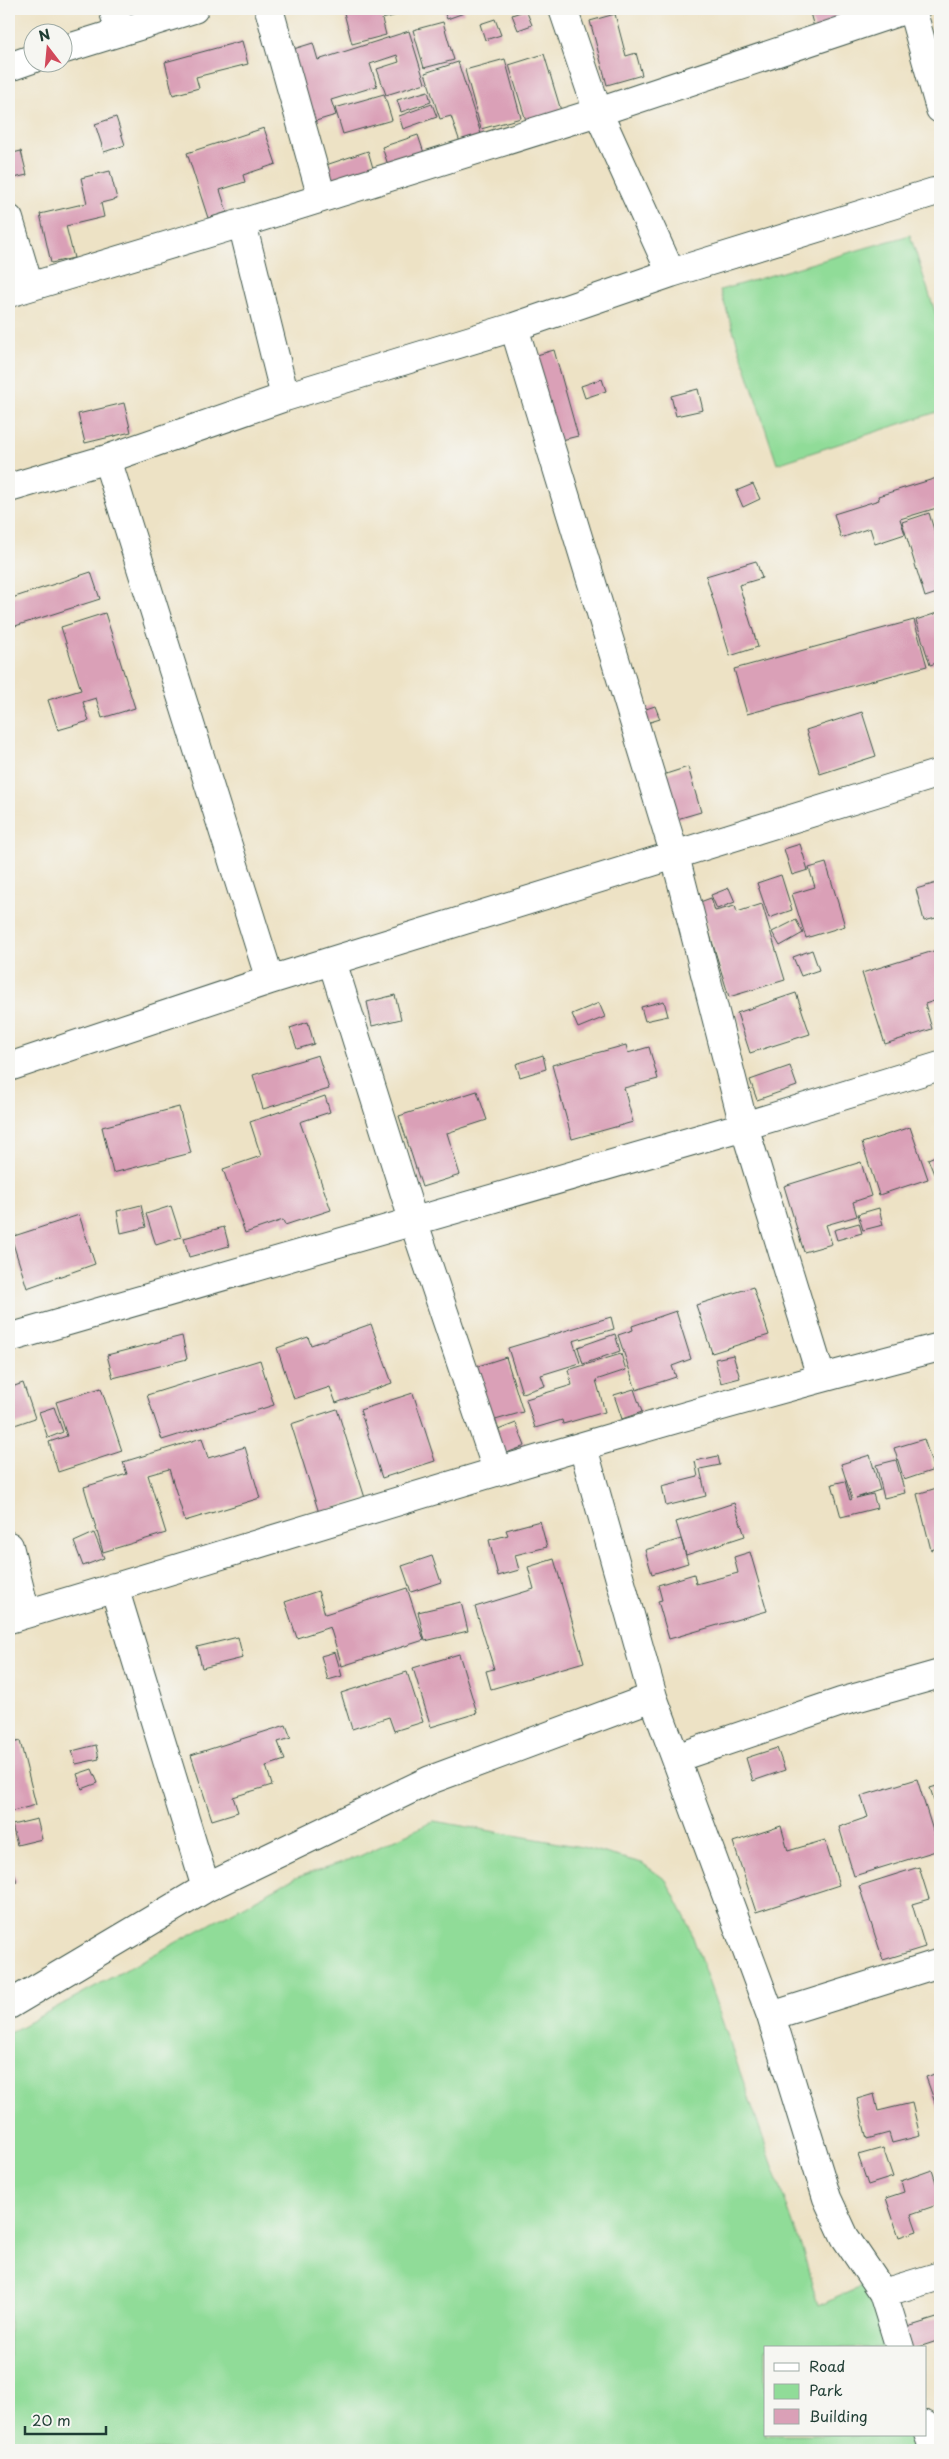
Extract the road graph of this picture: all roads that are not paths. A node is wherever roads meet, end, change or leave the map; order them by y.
1 (194, 9) edge
2 (269, 9) edge
3 (563, 9) edge
4 (907, 9) edge
5 (912, 9) edge
6 (117, 20) edge
7 (72, 45) edge
8 (22, 62) edge
9 (9, 67) edge
10 (940, 109) edge
11 (598, 112) junction
12 (938, 193) edge
13 (322, 198) junction
14 (9, 219) edge
15 (242, 224) junction
16 (670, 273) junction
17 (19, 290) edge
18 (514, 327) junction
19 (286, 397) junction
20 (107, 459) junction
21 (9, 488) edge
22 (940, 773) edge
23 (675, 856) junction
24 (332, 961) junction
25 (270, 980) junction
26 (940, 1066) edge
27 (9, 1067) edge
28 (744, 1126) junction
29 (413, 1220) junction
30 (9, 1338) edge
31 (940, 1347) edge
32 (821, 1377) junction
33 (583, 1447) junction
34 (497, 1470) junction
35 (9, 1546) edge
36 (114, 1587) junction
37 (17, 1616) edge
38 (940, 1674) edge
39 (653, 1697) junction
40 (676, 1758) junction
41 (206, 1888) junction
42 (940, 1963) edge
43 (9, 2005) edge
44 (771, 2016) junction
45 (940, 2276) edge
46 (883, 2293) junction
47 (899, 2346) edge
48 (926, 2428) edge
49 (934, 2450) edge

1 - 6 street
2 - 13 street
3 - 11 street
4 - 11 street
5 - 10 street
6 - 7 street
8 - 9 street
11 - 13 street
11 - 16 street
12 - 16 street
13 - 15 street
14 - 17 street
15 - 17 street
15 - 19 street
16 - 18 street
18 - 19 street
18 - 23 street
19 - 20 street
20 - 21 street
20 - 25 street
22 - 23 street
23 - 24 street
23 - 28 street
24 - 25 street
24 - 29 street
25 - 27 street
26 - 28 street
28 - 29 street
28 - 32 street
29 - 30 street
29 - 34 street
31 - 32 street
32 - 33 street
33 - 34 street
33 - 39 street
34 - 36 street
35 - 37 street
36 - 37 street
36 - 41 street
38 - 40 street
39 - 40 street
39 - 41 street
40 - 44 street
41 - 43 street
42 - 44 street
44 - 46 street
45 - 46 street
46 - 47 street
48 - 49 street

